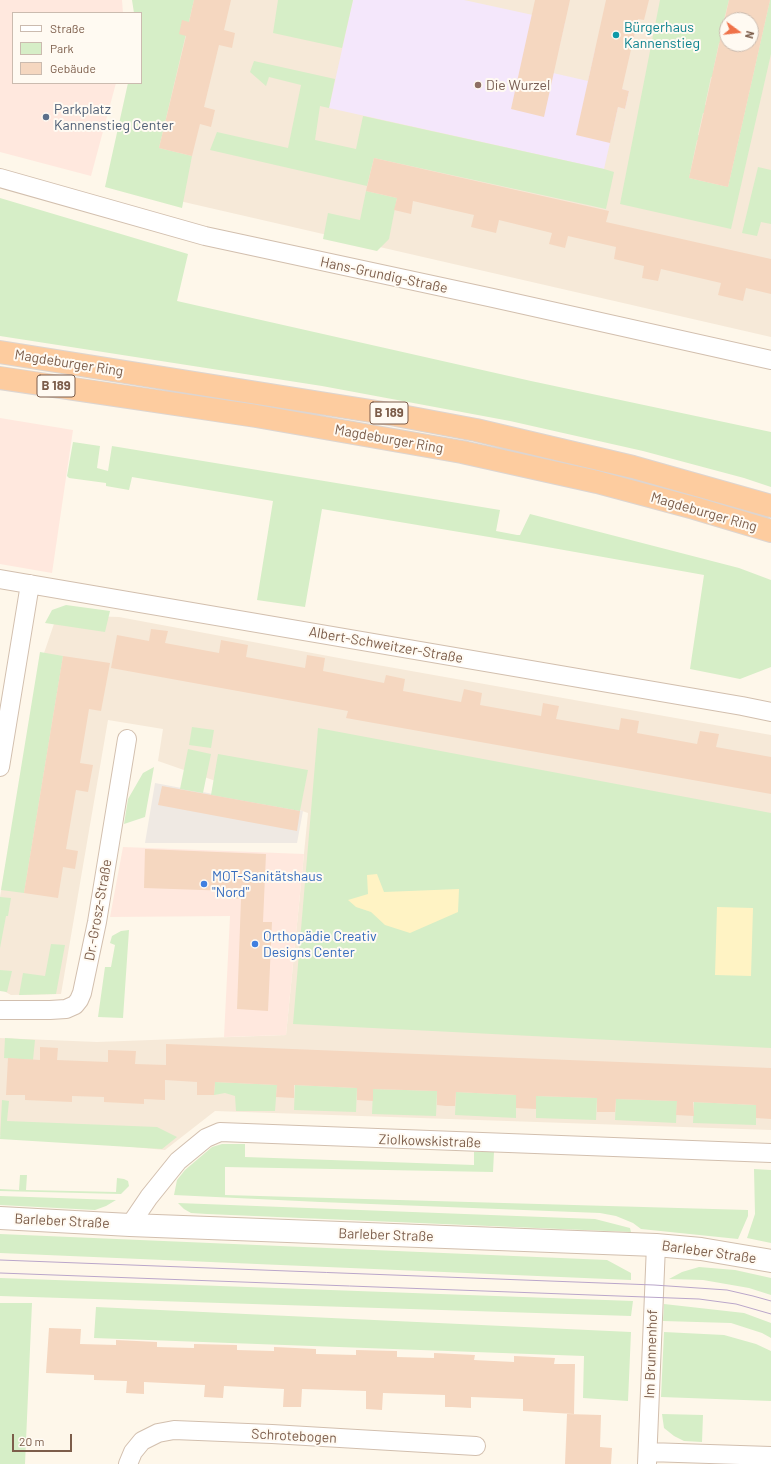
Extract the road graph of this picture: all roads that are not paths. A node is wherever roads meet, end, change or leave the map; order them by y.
1 (0, 178) edge
2 (0, 352) edge
3 (771, 360) edge
4 (0, 378) edge
5 (771, 506) edge
6 (771, 531) edge
7 (0, 579) edge
8 (30, 584) junction
9 (771, 712) edge
10 (127, 739) dead end
11 (0, 767) edge
12 (0, 1010) edge
13 (771, 1153) edge
14 (0, 1218) edge
15 (130, 1225) junction
16 (656, 1245) junction
17 (771, 1261) edge
18 (476, 1446) dead end
19 (771, 1456) edge
20 (647, 1458) edge
21 (128, 1464) edge

1 - 3 street, Hans-Grundig-Straße
2 - 5 highway, Magdeburger Ring / B 189
4 - 6 highway, Magdeburger Ring / B 189
7 - 8 street, Albert-Schweitzer-Straße
8 - 9 street, Albert-Schweitzer-Straße
8 - 11 street
10 - 12 street, Dr.-Grosz-Straße
13 - 15 street, Ziolkowskistraße
14 - 15 street, Barleber Straße
15 - 16 street, Barleber Straße
16 - 17 street, Barleber Straße
16 - 20 street, Im Brunnenhof
18 - 21 street, Schrotebogen
19 - 20 street

